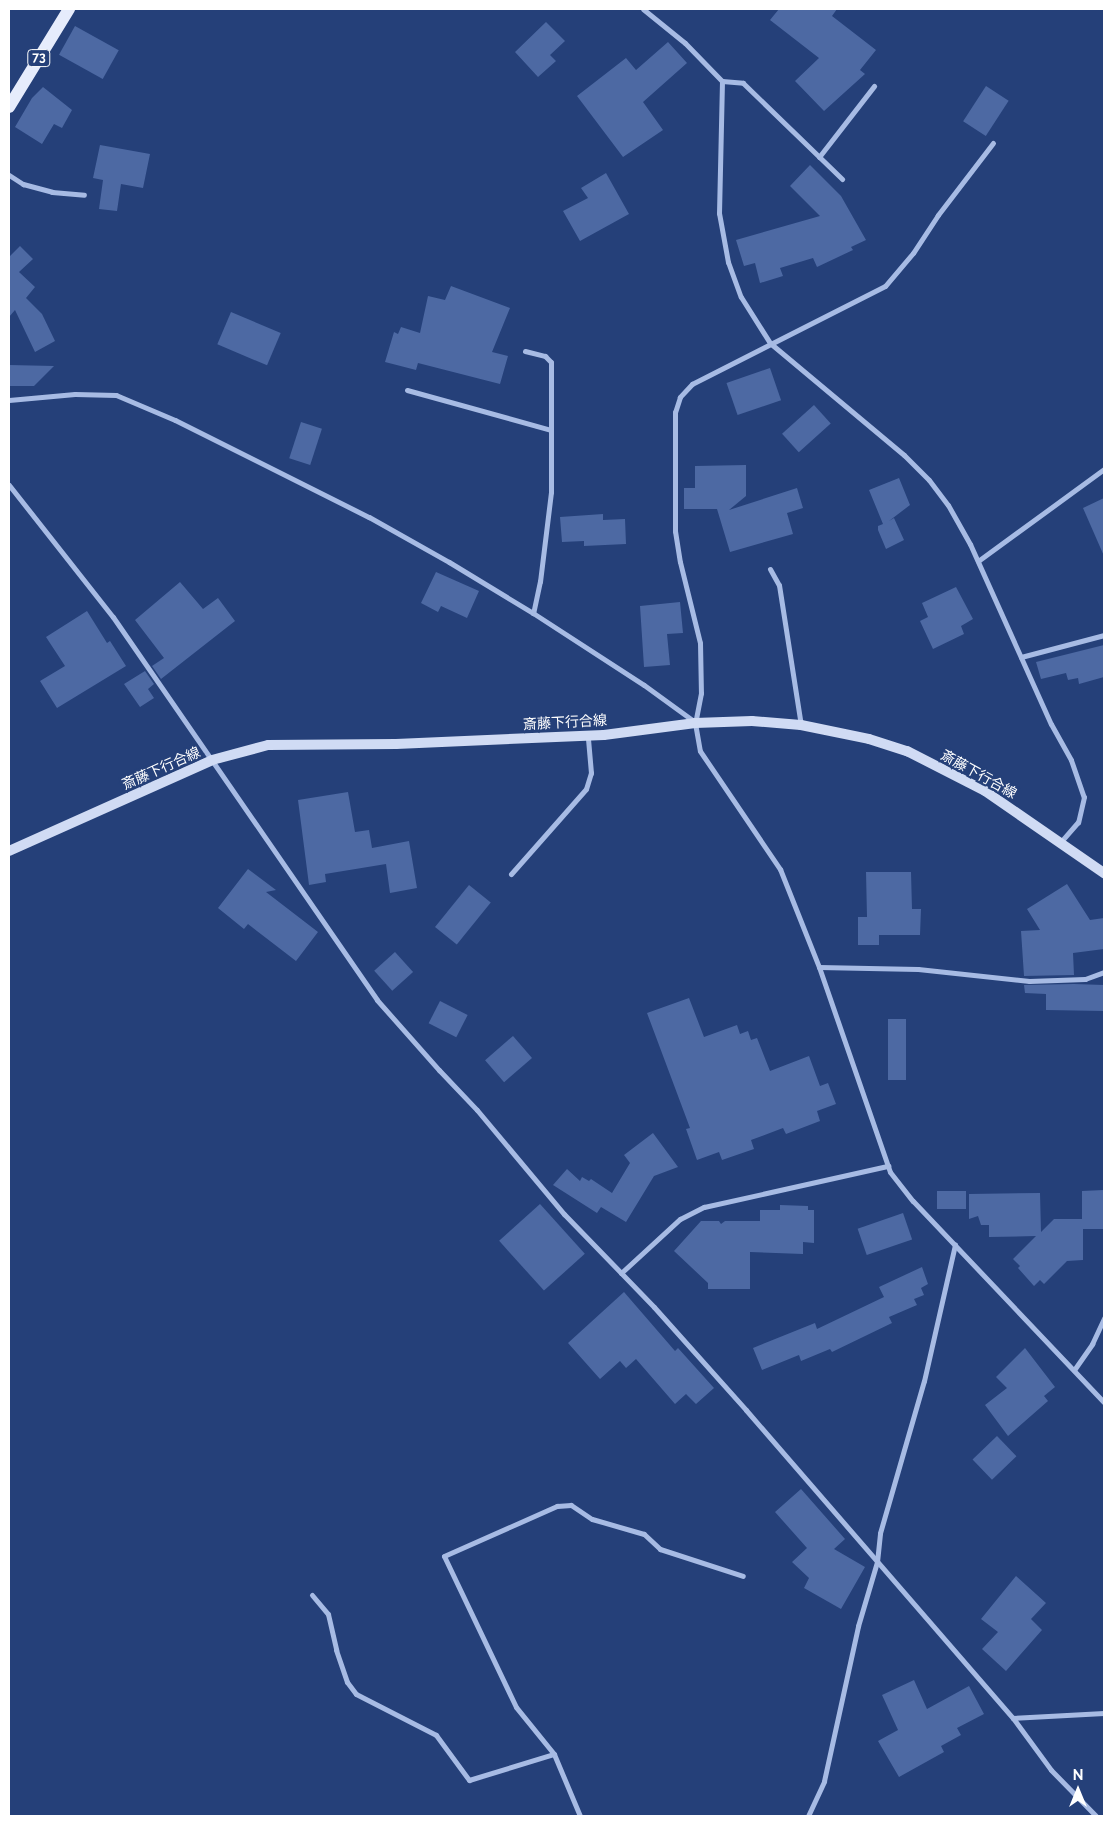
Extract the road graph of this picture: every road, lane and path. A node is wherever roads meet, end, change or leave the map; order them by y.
1 (69, 9) edge
2 (643, 9) edge
3 (722, 81) junction
4 (874, 86) dead end
5 (9, 107) edge
6 (993, 143) dead end
7 (819, 156) junction
8 (9, 175) edge
9 (842, 179) dead end
10 (84, 195) dead end
11 (770, 343) junction
12 (525, 351) dead end
13 (408, 390) dead end
14 (9, 400) edge
15 (551, 430) junction
16 (1104, 469) edge
17 (9, 485) edge
18 (978, 561) junction
19 (770, 569) dead end
20 (533, 613) junction
21 (1104, 635) edge
22 (1021, 657) junction
23 (695, 723) junction
24 (801, 725) junction
25 (588, 735) junction
26 (212, 760) junction
27 (1060, 842) junction
28 (9, 851) edge
29 (1104, 873) edge
30 (511, 874) dead end
31 (819, 967) junction
32 (1104, 972) edge
33 (888, 1166) junction
34 (956, 1244) junction
35 (621, 1273) junction
36 (1104, 1318) edge
37 (1074, 1370) junction
38 (1104, 1402) edge
39 (877, 1562) junction
40 (743, 1576) dead end
41 (312, 1595) dead end
42 (1104, 1713) edge
43 (1013, 1718) junction
44 (554, 1754) junction
45 (580, 1816) edge
46 (808, 1816) edge
47 (1096, 1816) edge

1 - 5 main road, 73
2 - 3 street
3 - 7 street
3 - 11 street
4 - 7 street
6 - 11 street
7 - 9 street
8 - 10 street
11 - 18 street
11 - 23 street
12 - 15 street
13 - 15 street
14 - 20 street
15 - 20 street
16 - 18 street
17 - 26 street
18 - 22 street
19 - 24 street
20 - 23 street
21 - 22 street
22 - 27 street
23 - 24 main road, 斎藤下行合線
23 - 25 main road, 斎藤下行合線
23 - 31 street
24 - 27 main road, 斎藤下行合線
25 - 26 main road, 斎藤下行合線
25 - 30 street
26 - 28 main road, 斎藤下行合線
26 - 35 street
27 - 29 main road, 斎藤下行合線
31 - 32 street
31 - 33 street
33 - 34 street
33 - 35 street
34 - 37 street
34 - 39 street
35 - 39 street
36 - 37 street
37 - 38 street
39 - 43 street
39 - 46 street
40 - 44 street
41 - 44 street
42 - 43 street
43 - 47 street
44 - 45 street

